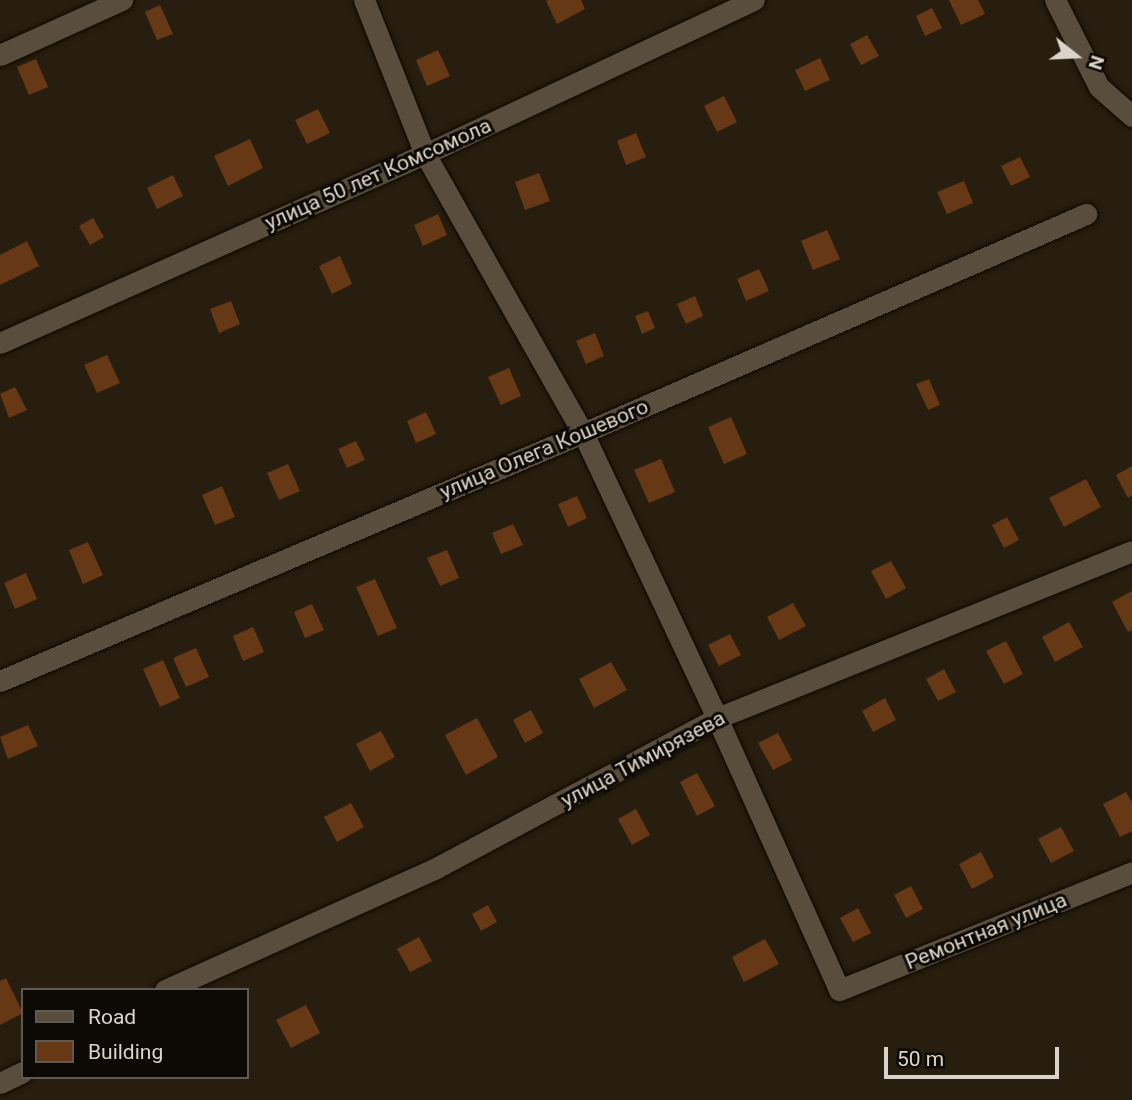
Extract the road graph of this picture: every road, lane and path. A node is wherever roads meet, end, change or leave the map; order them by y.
1 (122, 0) edge
2 (365, 0) edge
3 (754, 0) edge
4 (1055, 0) edge
5 (0, 55) edge
6 (1132, 117) edge
7 (425, 154) junction
8 (1086, 214) dead end
9 (0, 342) edge
10 (583, 433) junction
11 (1132, 551) edge
12 (0, 681) edge
13 (717, 718) junction
14 (1132, 872) edge
15 (169, 988) edge
16 (21, 1073) edge
17 (0, 1083) edge

1 - 5 street
2 - 7 street
3 - 7 street, улица 50 лет Комсомола
4 - 6 street
7 - 9 street, улица 50 лет Комсомола
7 - 10 street
8 - 10 street, улица Олега Кошевого
10 - 12 street, улица Олега Кошевого
10 - 13 street
11 - 13 street, улица Тимирязева
13 - 14 street, Ремонтная улица
13 - 15 street, улица Тимирязева
16 - 17 street

